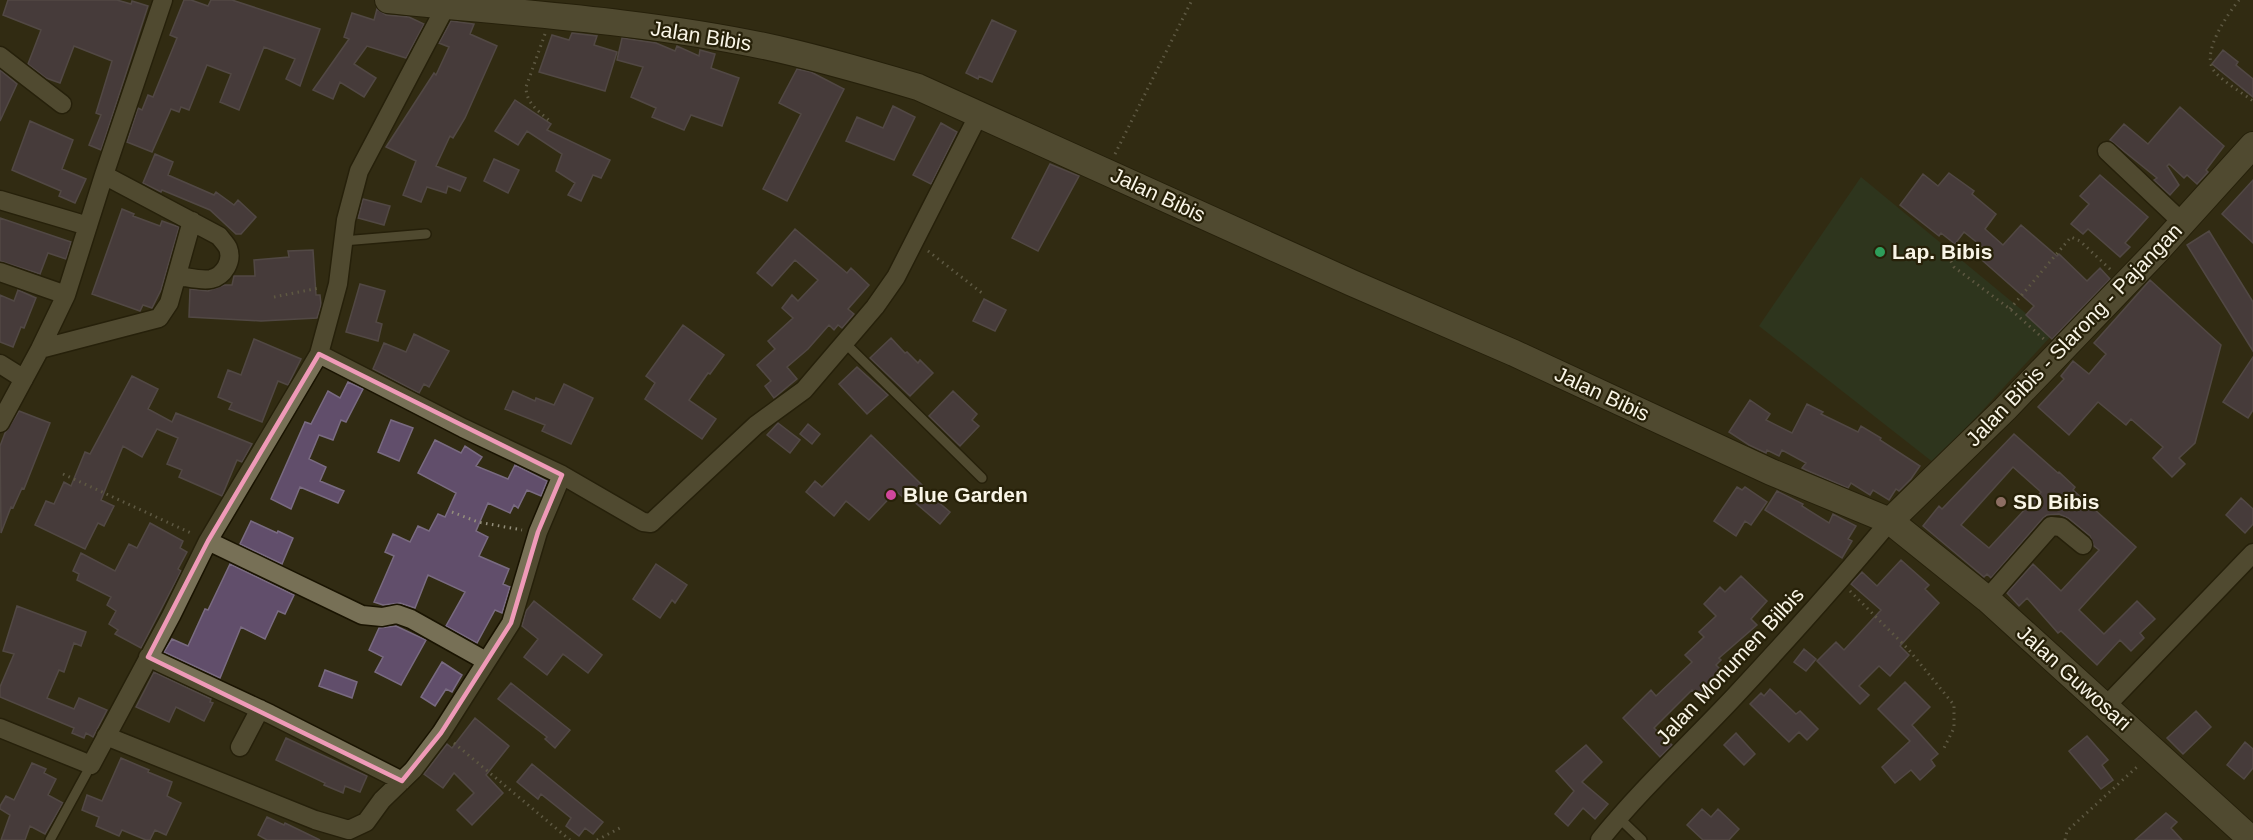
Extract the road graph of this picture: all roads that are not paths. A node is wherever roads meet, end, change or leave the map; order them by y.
1 (163, 0) edge
2 (388, 0) edge
3 (446, 6) junction
4 (0, 56) edge
5 (62, 104) dead end
6 (979, 114) junction
7 (2253, 145) edge
8 (2107, 151) dead end
9 (104, 175) junction
10 (0, 200) edge
11 (192, 221) junction
12 (2183, 222) junction
13 (88, 226) junction
14 (426, 234) dead end
15 (343, 241) junction
16 (2, 276) edge
17 (177, 276) junction
18 (66, 295) junction
19 (845, 343) junction
20 (40, 349) junction
21 (320, 354) junction
22 (0, 364) edge
23 (24, 379) junction
24 (0, 423) edge
25 (562, 475) junction
26 (982, 478) dead end
27 (1890, 521) junction
28 (208, 541) junction
29 (2083, 545) dead end
30 (2253, 553) edge
31 (1987, 599) junction
32 (148, 657) junction
33 (486, 661) junction
34 (2106, 706) junction
35 (260, 709) junction
36 (0, 728) edge
37 (106, 736) junction
38 (240, 747) dead end
39 (91, 765) junction
40 (402, 781) junction
41 (1618, 817) junction
42 (2249, 832) edge
43 (350, 834) edge
44 (50, 840) edge
45 (1600, 840) edge
46 (1642, 840) edge

1 - 9 street
2 - 3 main road, Jalan Bibis
3 - 6 main road, Jalan Bibis
3 - 15 street
4 - 5 street
6 - 19 street
6 - 27 main road, Jalan Bibis
7 - 12 main road, Jalan Bibis - Slarong - Pajangan
8 - 12 street
9 - 11 street
9 - 13 street
10 - 13 street
11 - 17 street
11 - 17 street
12 - 27 main road, Jalan Bibis - Slarong - Pajangan
13 - 18 street
14 - 15 lane
15 - 21 street
16 - 18 street
17 - 20 street
18 - 20 street
19 - 25 street
19 - 26 lane
20 - 23 street
21 - 25 street
21 - 28 street
22 - 23 street
23 - 24 street
25 - 33 street
27 - 31 main road, Jalan Guwosari
27 - 41 street, Jalan Monumen Bilbis
28 - 32 street
28 - 33 street
29 - 31 street
30 - 34 street
31 - 34 main road, Jalan Guwosari
32 - 35 street
32 - 37 street
33 - 40 street
34 - 42 main road, Jalan Guwosari
35 - 38 street
35 - 40 street
36 - 39 street
37 - 39 street
37 - 43 street
39 - 44 lane
40 - 43 street
41 - 45 street, Jalan Monumen Bilbis
41 - 46 lane

